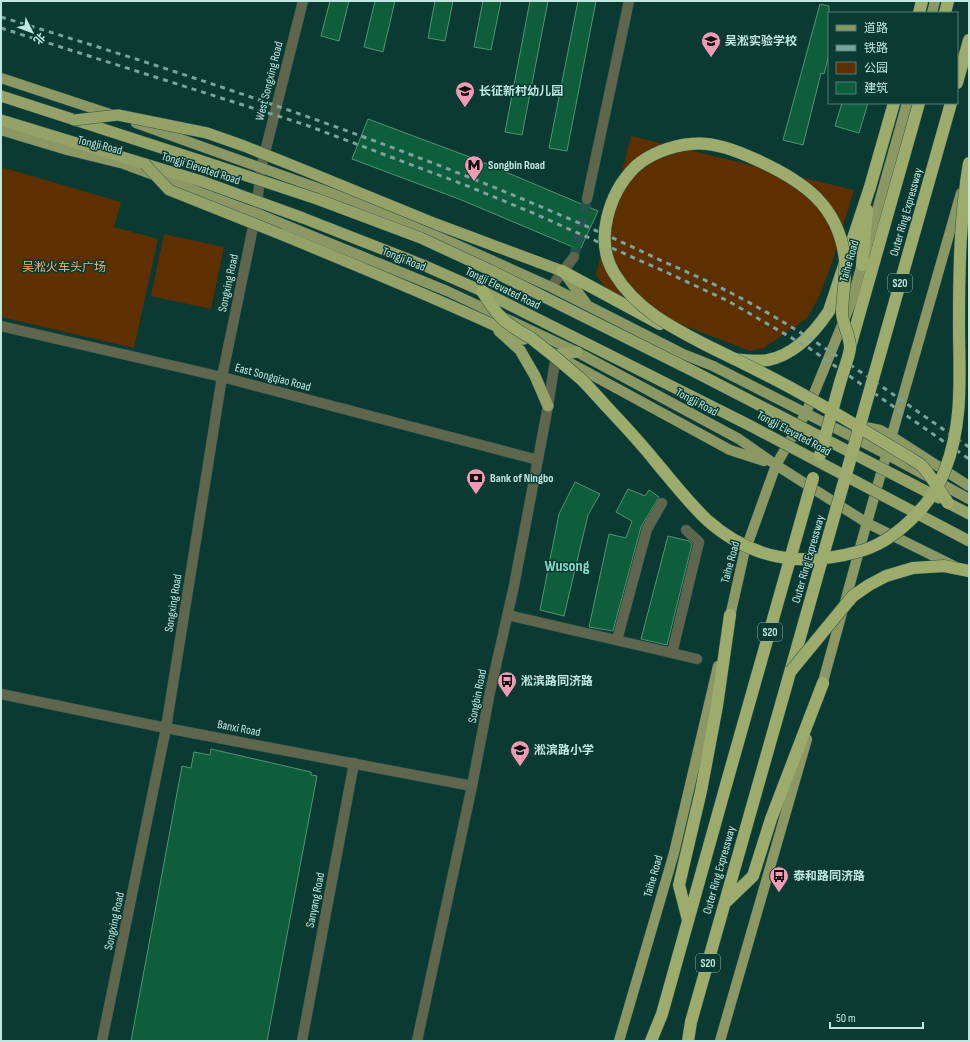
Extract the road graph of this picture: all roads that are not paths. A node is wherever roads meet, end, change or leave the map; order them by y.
1 (303, 1) edge
2 (629, 1) edge
3 (922, 1) edge
4 (935, 1) edge
5 (948, 1) edge
6 (919, 12) edge
7 (932, 12) edge
8 (945, 12) edge
9 (969, 40) edge
10 (1, 78) edge
11 (958, 79) edge
12 (1, 96) edge
13 (894, 104) edge
14 (907, 104) edge
15 (919, 104) edge
16 (951, 104) edge
17 (1, 120) edge
18 (74, 120) junction
19 (1, 130) edge
20 (145, 164) junction
21 (969, 164) edge
22 (261, 168) junction
23 (870, 187) junction
24 (587, 199) tunnel mouth
25 (256, 213) junction
26 (574, 258) tunnel mouth
27 (862, 265) junction
28 (562, 271) junction
29 (551, 287) junction
30 (482, 291) junction
31 (588, 305) junction
32 (491, 323) junction
33 (1, 326) edge
34 (850, 347) junction
35 (577, 352) junction
36 (556, 355) junction
37 (222, 377) junction
38 (548, 406) junction
39 (806, 413) junction
40 (891, 436) junction
41 (886, 454) junction
42 (538, 460) junction
43 (776, 465) junction
44 (969, 486) edge
45 (969, 499) edge
46 (662, 503) dead end
47 (948, 503) junction
48 (969, 514) edge
49 (867, 523) junction
50 (686, 530) dead end
51 (969, 541) edge
52 (969, 572) edge
53 (508, 614) junction
54 (730, 615) junction
55 (617, 640) junction
56 (672, 653) junction
57 (697, 659) dead end
58 (791, 670) junction
59 (823, 683) junction
60 (1, 694) edge
61 (166, 728) junction
62 (354, 763) junction
63 (472, 786) junction
64 (725, 903) junction
65 (688, 920) junction
66 (662, 1014) junction
67 (691, 1022) junction
68 (102, 1041) edge
69 (302, 1041) edge
70 (417, 1041) edge
71 (619, 1041) edge
72 (651, 1041) edge
73 (659, 1041) edge
74 (682, 1041) edge
75 (688, 1041) edge
76 (720, 1041) edge

1 - 22 street, West Songxing Road
2 - 24 street
3 - 6 highway
4 - 7 main road
5 - 8 highway
9 - 11 highway
10 - 22 main road
12 - 18 highway, Tongji Elevated Road
13 - 23 highway
14 - 27 main road, Taihe Road
15 - 34 highway, Outer Ring Expressway / S20
16 - 58 highway, Outer Ring Expressway / S20, bridge
17 - 20 highway, Tongji Elevated Road
18 - 28 highway, bridge
18 - 47 highway, Tongji Elevated Road, bridge
19 - 25 main road, Tongji Road
20 - 30 highway, Tongji Elevated Road, bridge
20 - 32 highway, bridge
21 - 30 highway, bridge
21 - 40 main road
22 - 25 street, Songxing Road
22 - 29 main road
23 - 27 highway
23 - 28 highway
25 - 35 main road, Tongji Road
25 - 37 street, Songxing Road
26 - 28 street
27 - 39 main road, Taihe Road
28 - 29 street
28 - 31 main road
29 - 31 main road
30 - 51 highway, Tongji Elevated Road, bridge
31 - 39 main road
32 - 36 highway
32 - 38 highway
33 - 37 street, East Songqiao Road
34 - 47 highway, bridge
34 - 65 highway, Outer Ring Expressway / S20, bridge
35 - 36 highway
35 - 43 main road, Tongji Road
36 - 38 street, Songbin Road
36 - 43 main road, Tongji Road
37 - 42 street, East Songqiao Road
37 - 61 street, Songxing Road
38 - 42 street, Songbin Road
39 - 40 main road
39 - 41 main road
39 - 43 main road, Taihe Road
40 - 41 main road
40 - 44 main road
41 - 45 main road
41 - 49 main road
42 - 53 street, Songbin Road
43 - 49 main road, Tongji Road
43 - 54 main road, Taihe Road
46 - 55 street
47 - 48 highway, Tongji Elevated Road
49 - 52 main road, Tongji Road
49 - 59 main road
50 - 56 street
52 - 58 highway, bridge
53 - 55 street
53 - 63 street, Songbin Road
54 - 65 highway
54 - 71 main road, Taihe Road
55 - 56 street
56 - 57 street
58 - 64 highway, Outer Ring Expressway / S20
59 - 64 highway
59 - 76 main road
60 - 61 street, Banxi Road
61 - 62 street, Banxi Road
61 - 68 street, Songxing Road
62 - 63 street, Banxi Road
62 - 69 street, Sanyang Road
63 - 70 street, Songbin Road
64 - 67 highway, Outer Ring Expressway / S20
65 - 66 highway, Outer Ring Expressway / S20
66 - 72 highway, Outer Ring Expressway / S20
66 - 73 highway, Outer Ring Expressway / S20
67 - 74 highway, Outer Ring Expressway / S20
67 - 75 highway, Outer Ring Expressway / S20

